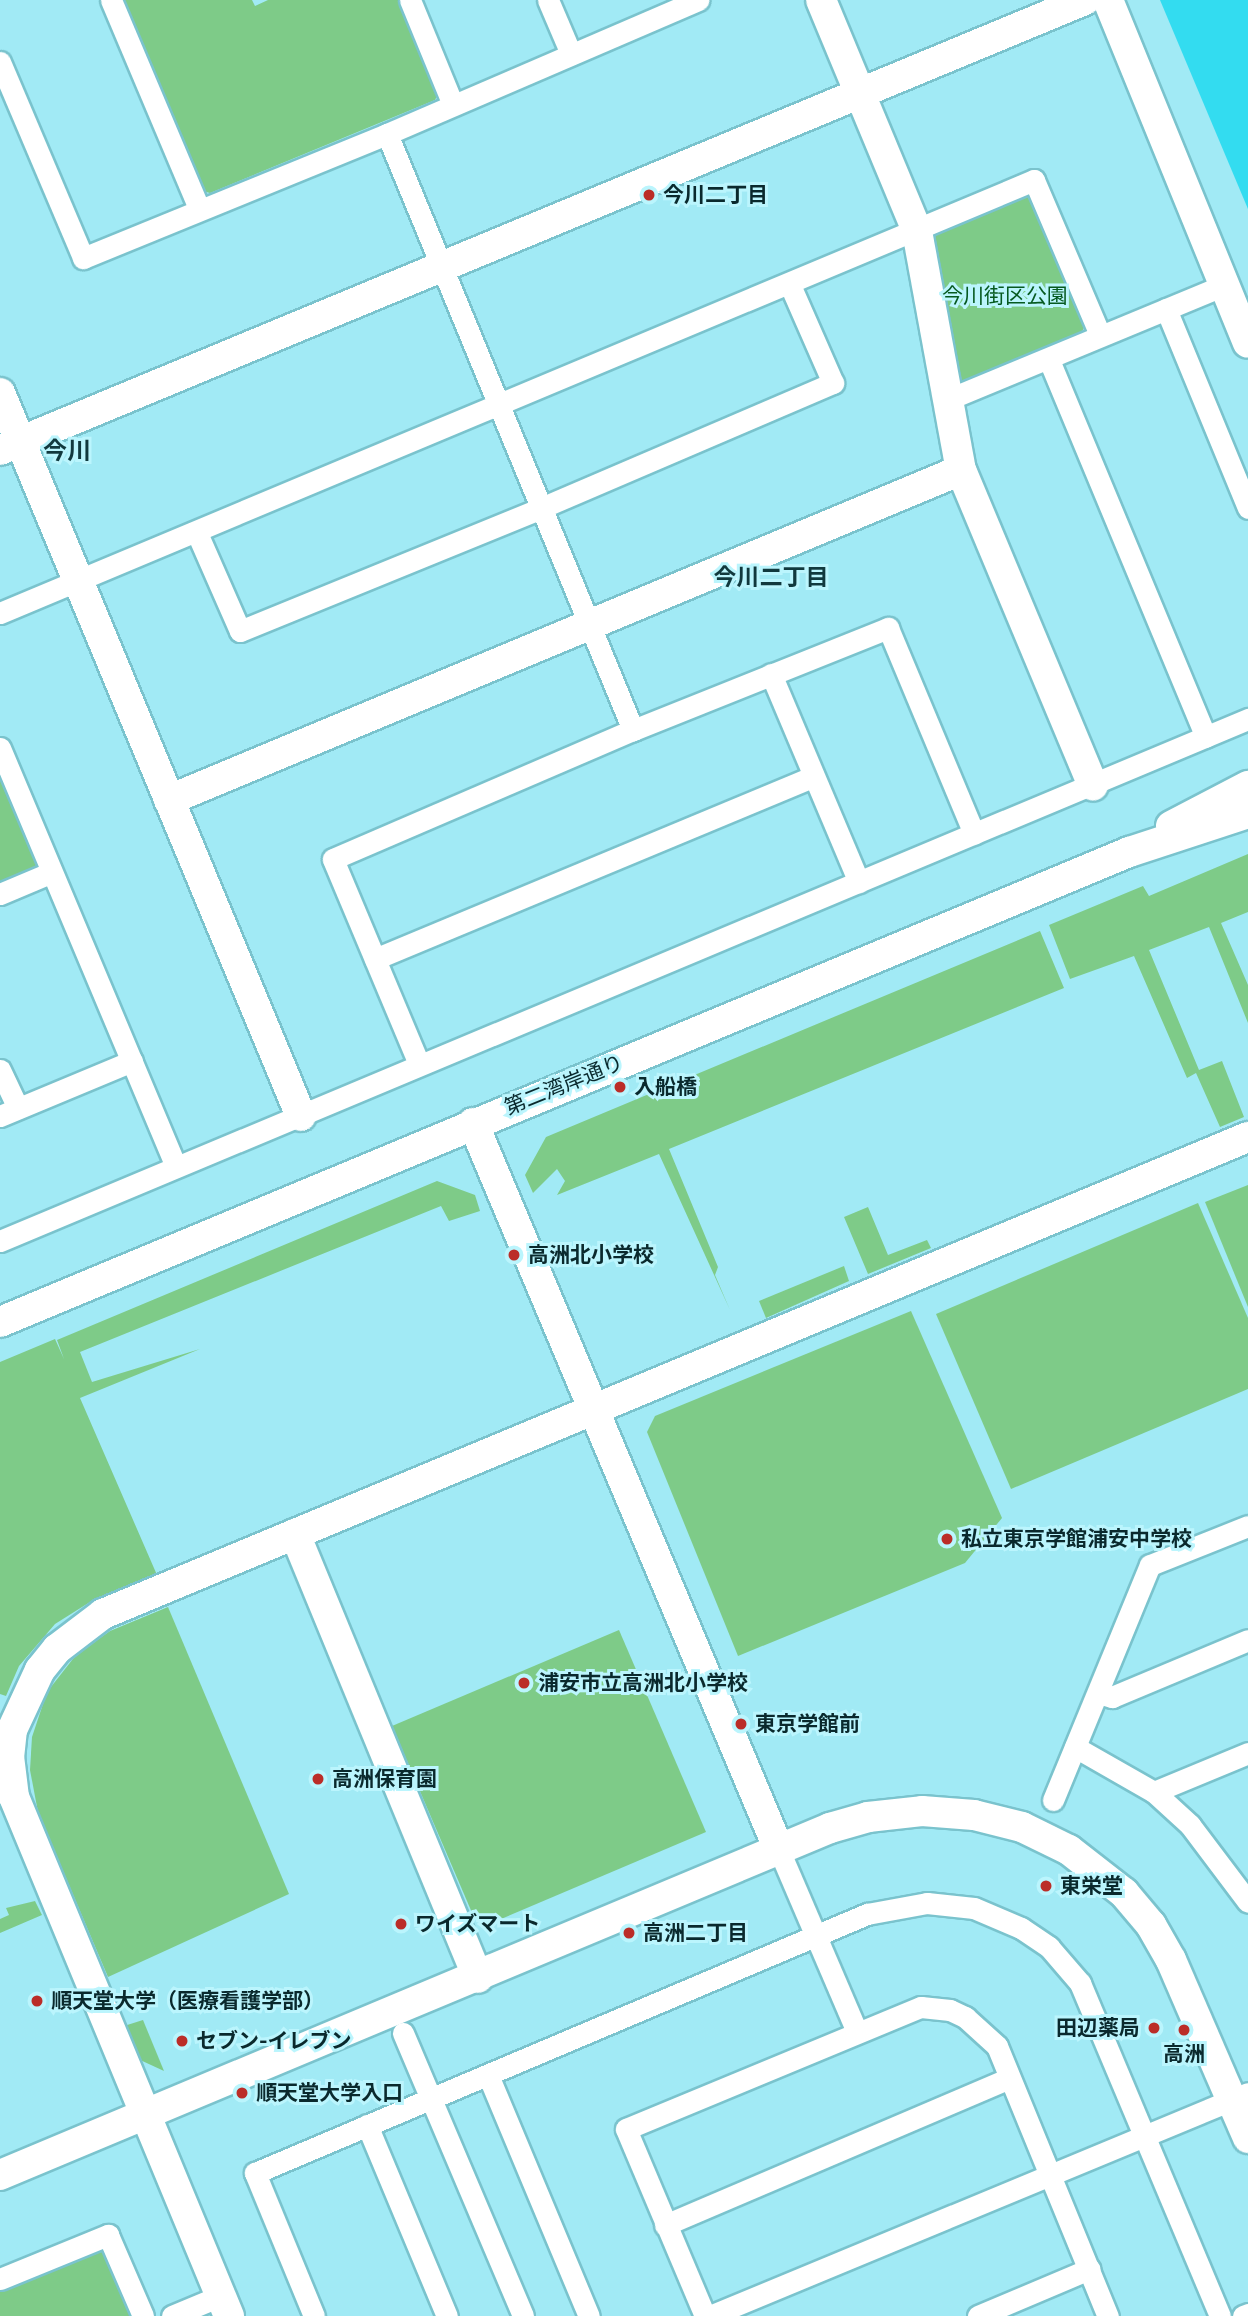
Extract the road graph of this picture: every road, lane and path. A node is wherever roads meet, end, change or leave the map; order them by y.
1 (111, 0) edge
2 (410, 0) edge
3 (548, 0) edge
4 (821, 0) edge
5 (1085, 0) edge
6 (1108, 0) edge
7 (688, 2) edge
8 (571, 54) junction
9 (0, 62) edge
10 (859, 95) junction
11 (453, 105) junction
12 (387, 134) junction
13 (199, 208) junction
14 (917, 231) junction
15 (441, 266) junction
16 (790, 285) junction
17 (1224, 285) junction
18 (1166, 309) junction
19 (1100, 335) junction
20 (1248, 343) edge
21 (1049, 360) junction
22 (0, 393) edge
23 (949, 399) junction
24 (500, 405) junction
25 (10, 446) edge
26 (961, 470) junction
27 (541, 508) junction
28 (1248, 508) edge
29 (197, 533) junction
30 (78, 579) junction
31 (0, 613) edge
32 (589, 625) junction
33 (771, 674) junction
34 (1248, 719) edge
35 (633, 730) junction
36 (1206, 737) junction
37 (0, 748) edge
38 (813, 777) junction
39 (1093, 785) junction
40 (1248, 786) edge
41 (169, 800) junction
42 (1248, 813) edge
43 (974, 834) junction
44 (1129, 852) junction
45 (52, 872) junction
46 (859, 882) junction
47 (0, 894) edge
48 (375, 959) junction
49 (132, 1061) junction
50 (419, 1064) junction
51 (0, 1070) edge
52 (9, 1112) edge
53 (301, 1116) junction
54 (473, 1123) junction
55 (1248, 1137) edge
56 (176, 1167) junction
57 (0, 1241) edge
58 (0, 1322) edge
59 (594, 1412) junction
60 (1248, 1526) edge
61 (295, 1534) junction
62 (1248, 1640) edge
63 (1098, 1692) junction
64 (1075, 1747) junction
65 (1248, 1753) edge
66 (1154, 1792) junction
67 (1053, 1800) dead end
68 (779, 1850) junction
69 (1239, 1870) edge
70 (1248, 1902) edge
71 (815, 1938) junction
72 (478, 1978) junction
73 (857, 2032) junction
74 (403, 2033) dead end
75 (488, 2075) junction
76 (1009, 2078) junction
77 (1240, 2096) edge
78 (432, 2098) junction
79 (145, 2113) junction
80 (367, 2125) junction
81 (1144, 2135) junction
82 (1248, 2138) edge
83 (0, 2175) edge
84 (1048, 2175) junction
85 (665, 2225) junction
86 (1089, 2269) junction
87 (0, 2279) edge
88 (224, 2306) edge
89 (1248, 2314) edge
90 (143, 2316) edge
91 (172, 2316) edge
92 (314, 2316) edge
93 (447, 2316) edge
94 (523, 2316) edge
95 (589, 2316) edge
96 (708, 2316) edge
97 (978, 2316) edge
98 (1108, 2316) edge
99 (1220, 2316) edge
100 (1242, 2316) edge

1 - 13 street
2 - 11 street
3 - 8 street
4 - 10 street
5 - 10 street
6 - 17 street
7 - 8 street
8 - 11 street
9 - 13 street
10 - 14 street
10 - 15 street
11 - 12 street
12 - 13 street
12 - 15 street
14 - 16 street
14 - 19 street
14 - 23 street
15 - 24 street
15 - 25 street
16 - 24 street
16 - 27 street
17 - 18 street
17 - 20 street
18 - 19 street
18 - 28 street
19 - 21 street
21 - 23 street
21 - 36 street
22 - 25 street
23 - 26 street
24 - 27 street
24 - 29 street
25 - 30 street
26 - 32 street
26 - 39 street
27 - 29 street
27 - 32 street
29 - 30 street
30 - 31 street
30 - 41 street
32 - 35 street
32 - 41 street
33 - 35 street
33 - 38 street
33 - 43 street
34 - 36 street
35 - 48 street
36 - 39 street
37 - 45 street
38 - 46 street
38 - 48 street
39 - 43 street
40 - 44 street, 第二湾岸通り
41 - 53 street
42 - 44 street, 第二湾岸通り
43 - 46 street
44 - 54 street, 第二湾岸通り
45 - 47 street
45 - 49 street
46 - 50 street
48 - 50 street
49 - 52 street
49 - 56 street
50 - 53 street
51 - 52 street
53 - 56 street
54 - 58 street, 第二湾岸通り
54 - 59 street
55 - 59 street
56 - 57 street
59 - 61 street
59 - 68 street
60 - 63 street
61 - 72 street
61 - 79 street
62 - 63 street
63 - 64 street
64 - 66 street
64 - 67 street
65 - 66 street
66 - 69 street
68 - 71 street
68 - 72 street
68 - 77 street
69 - 70 street
71 - 73 street
71 - 75 street
71 - 81 street
72 - 79 street
73 - 76 street
73 - 85 street
74 - 78 street
75 - 78 street
75 - 95 street
76 - 84 street
76 - 85 street
77 - 81 street
77 - 82 street
78 - 80 street
78 - 94 street
79 - 83 street
79 - 88 street
80 - 92 street
80 - 93 street
81 - 84 street
81 - 99 street
84 - 86 street
84 - 96 street
85 - 96 street
86 - 97 street
86 - 98 street
87 - 90 street
88 - 91 street
89 - 100 street

